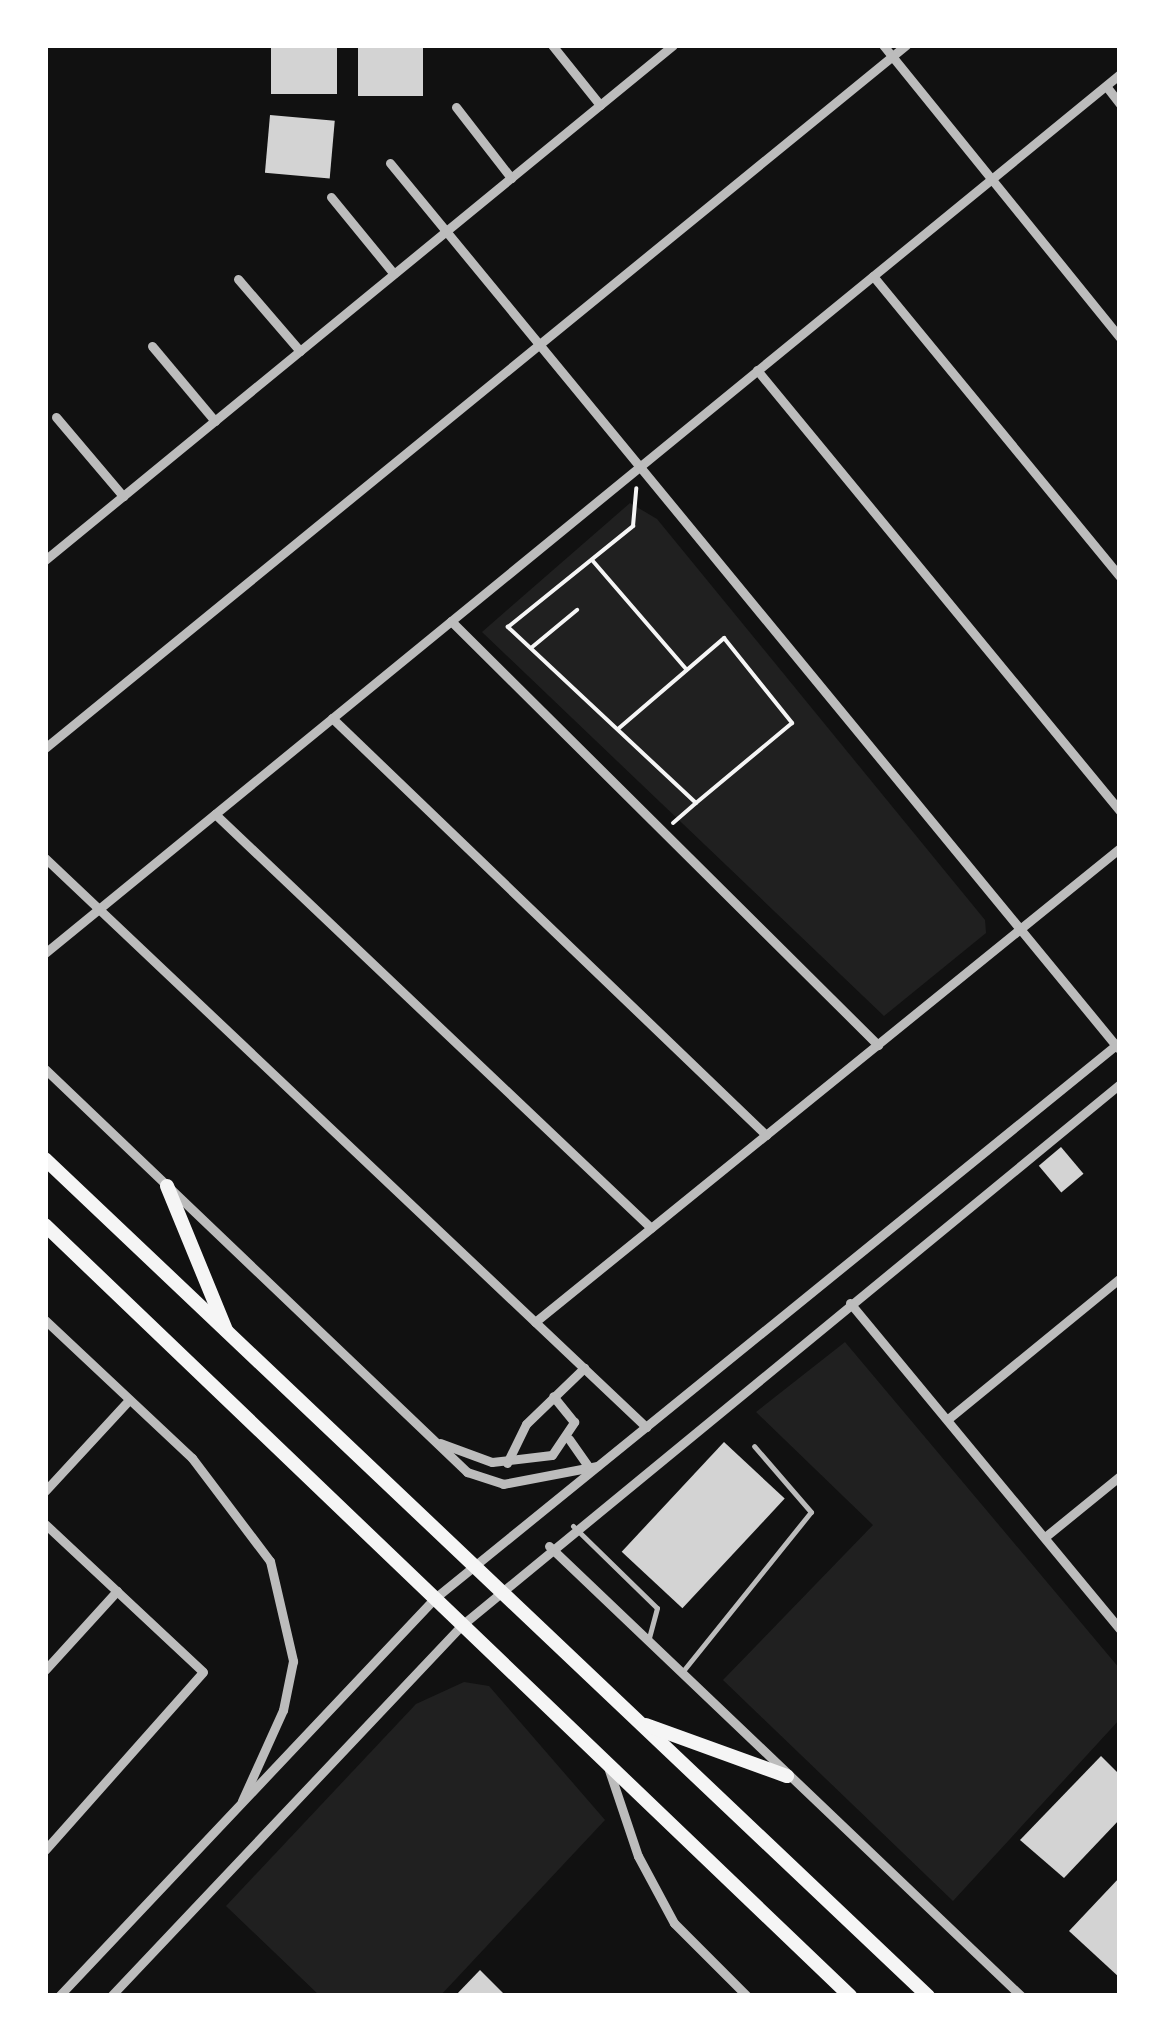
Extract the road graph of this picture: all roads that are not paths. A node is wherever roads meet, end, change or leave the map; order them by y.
1 (552, 45) edge
2 (673, 45) edge
3 (883, 45) edge
4 (906, 45) edge
5 (892, 56) junction
6 (1120, 74) edge
7 (1106, 86) junction
8 (1120, 104) edge
9 (600, 105) junction
10 (456, 107) dead end
11 (390, 162) dead end
12 (512, 178) junction
13 (990, 180) junction
14 (331, 197) dead end
15 (446, 232) junction
16 (394, 274) junction
17 (873, 276) junction
18 (238, 279) dead end
19 (1120, 338) edge
20 (152, 346) dead end
21 (540, 347) junction
22 (300, 351) junction
23 (758, 370) junction
24 (56, 417) dead end
25 (215, 421) junction
26 (638, 468) junction
27 (123, 496) junction
28 (45, 560) edge
29 (1120, 577) edge
30 (451, 621) junction
31 (332, 718) junction
32 (45, 748) edge
33 (1120, 811) edge
34 (215, 814) junction
35 (1120, 848) edge
36 (45, 858) edge
37 (99, 909) junction
38 (1018, 930) junction
39 (45, 953) edge
40 (878, 1045) junction
41 (1119, 1046) edge
42 (45, 1069) edge
43 (1120, 1084) edge
44 (766, 1135) junction
45 (45, 1160) edge
46 (167, 1186) junction
47 (45, 1225) edge
48 (651, 1228) junction
49 (1120, 1278) edge
50 (850, 1304) junction
51 (45, 1320) edge
52 (535, 1322) junction
53 (228, 1335) junction
54 (584, 1368) junction
55 (553, 1396) junction
56 (129, 1400) junction
57 (948, 1419) junction
58 (646, 1427) junction
59 (433, 1439) junction
60 (570, 1439) junction
61 (754, 1446) dead end
62 (507, 1463) junction
63 (600, 1466) junction
64 (588, 1468) junction
65 (1120, 1476) edge
66 (45, 1491) edge
67 (45, 1524) edge
68 (573, 1526) junction
69 (1045, 1537) junction
70 (549, 1546) junction
71 (476, 1565) junction
72 (502, 1590) junction
73 (117, 1591) junction
74 (435, 1598) junction
75 (462, 1624) junction
76 (1120, 1629) edge
77 (647, 1641) junction
78 (45, 1670) edge
79 (681, 1673) junction
80 (640, 1722) junction
81 (606, 1759) junction
82 (787, 1776) junction
83 (238, 1808) junction
84 (45, 1850) edge
85 (59, 1996) edge
86 (111, 1996) edge
87 (748, 1996) edge
88 (850, 1996) edge
89 (928, 1996) edge
90 (1021, 1996) edge

1 - 9 street
2 - 9 street
3 - 5 street
4 - 5 street
5 - 13 street
5 - 21 street
6 - 7 street
7 - 8 street
7 - 13 street
9 - 12 street
10 - 12 street
11 - 15 street
12 - 15 street
13 - 17 street
13 - 19 street
14 - 16 street
15 - 16 street
15 - 21 street
16 - 22 street
17 - 23 street
17 - 29 street
18 - 22 street
20 - 25 street
21 - 26 street
21 - 32 street
22 - 25 street
23 - 26 street
23 - 33 street
24 - 27 street
25 - 27 street
26 - 30 street
26 - 38 street
27 - 28 street
30 - 31 street
30 - 40 street
31 - 34 street
31 - 44 street
34 - 37 street
34 - 48 street
35 - 38 street
36 - 37 street
37 - 39 street
37 - 52 street
38 - 40 street
38 - 41 street
40 - 44 street
41 - 58 street
42 - 46 street
43 - 50 street
44 - 48 street
45 - 53 main road
46 - 53 main road
46 - 59 street
47 - 74 main road
48 - 52 street
49 - 57 street
50 - 57 street
50 - 68 street
51 - 56 street
52 - 54 street
53 - 71 main road
54 - 55 street
54 - 58 street
55 - 60 street
55 - 62 street
56 - 66 street
56 - 83 street
57 - 69 street
58 - 63 street
59 - 62 street
59 - 64 street
60 - 62 street
60 - 64 street
61 - 79 lane
63 - 64 street
63 - 71 street
65 - 69 street
67 - 73 street
68 - 70 street
68 - 77 lane
69 - 76 street
70 - 72 street
70 - 77 street
71 - 72 main road
71 - 74 street
72 - 75 street
72 - 80 main road
73 - 78 street
73 - 84 street
74 - 75 main road
74 - 83 street
75 - 81 main road
75 - 86 street
77 - 79 street
79 - 82 street
80 - 82 main road
80 - 89 main road
81 - 87 street
81 - 88 main road
82 - 90 street
83 - 85 street

